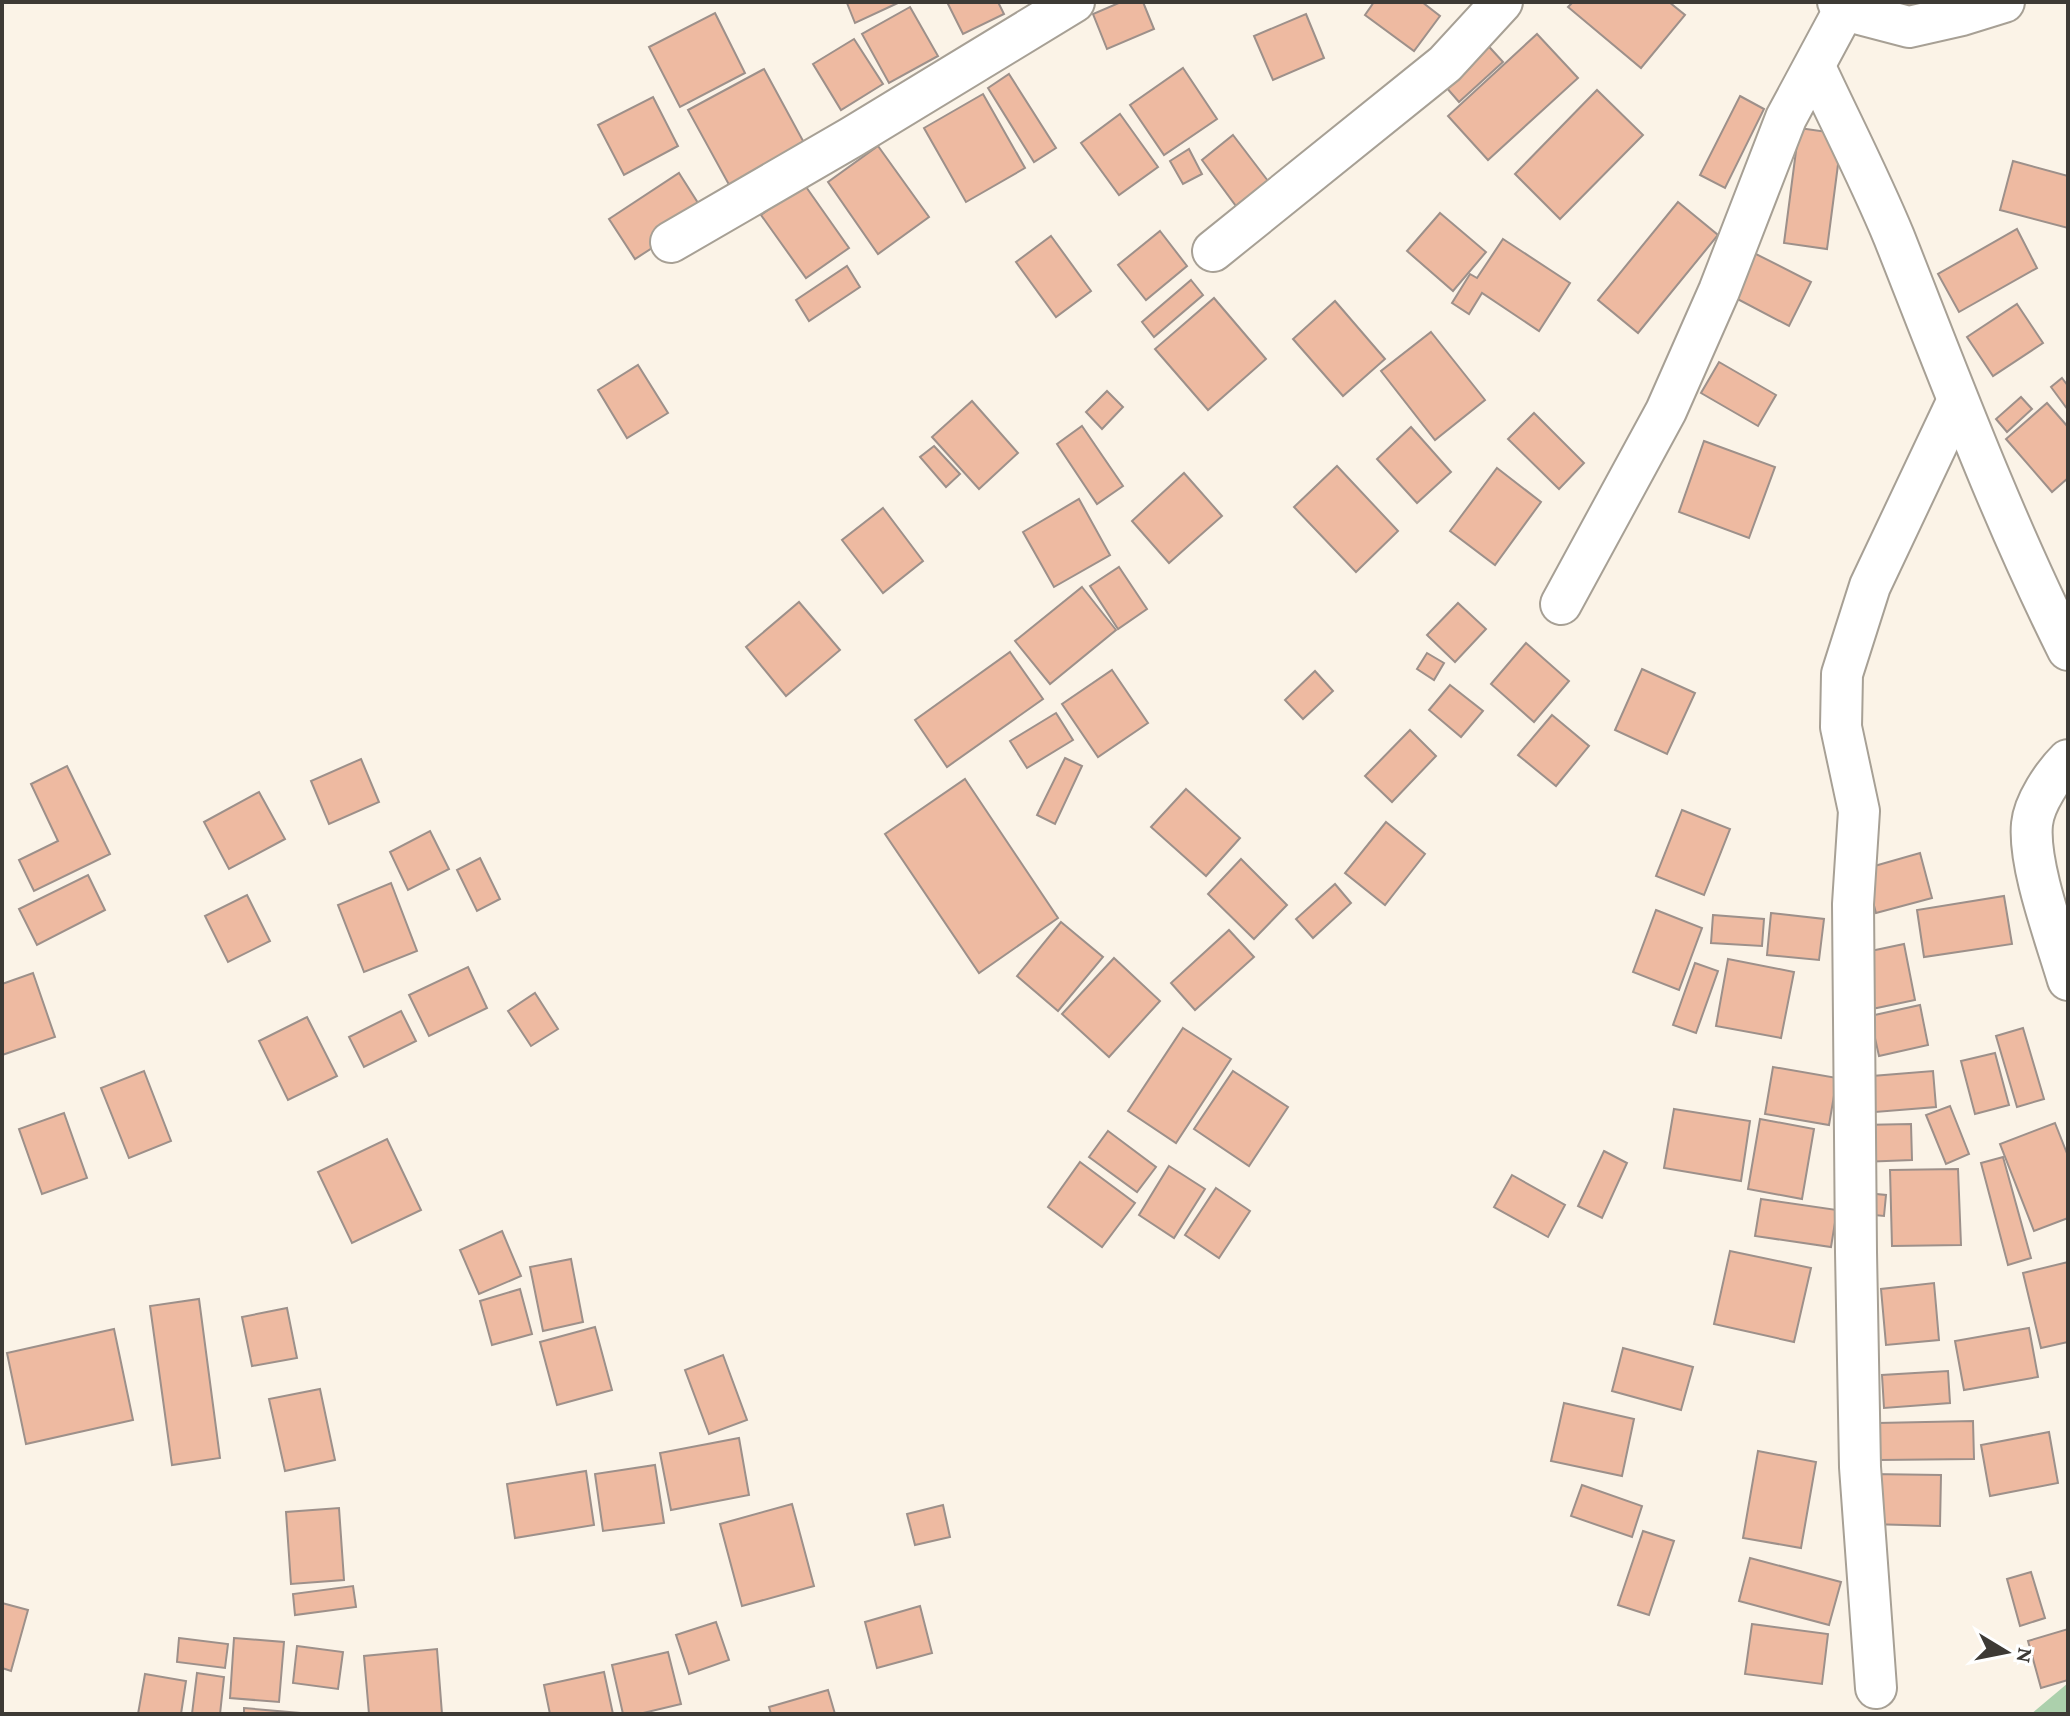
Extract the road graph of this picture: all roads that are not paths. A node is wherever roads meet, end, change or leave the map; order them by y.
1 (1074, 2) edge
2 (1502, 2) edge
3 (2004, 2) edge
4 (1841, 6) edge
5 (1815, 67) junction
6 (671, 242) dead end
7 (1213, 251) dead end
8 (1957, 402) junction
9 (1561, 604) dead end
10 (2068, 650) edge
11 (2068, 760) edge
12 (2068, 980) edge
13 (1876, 1688) dead end

1 - 6 street
2 - 7 street
3 - 4 street
4 - 5 street
5 - 8 street
5 - 9 street
8 - 10 street
8 - 13 street
11 - 12 street

